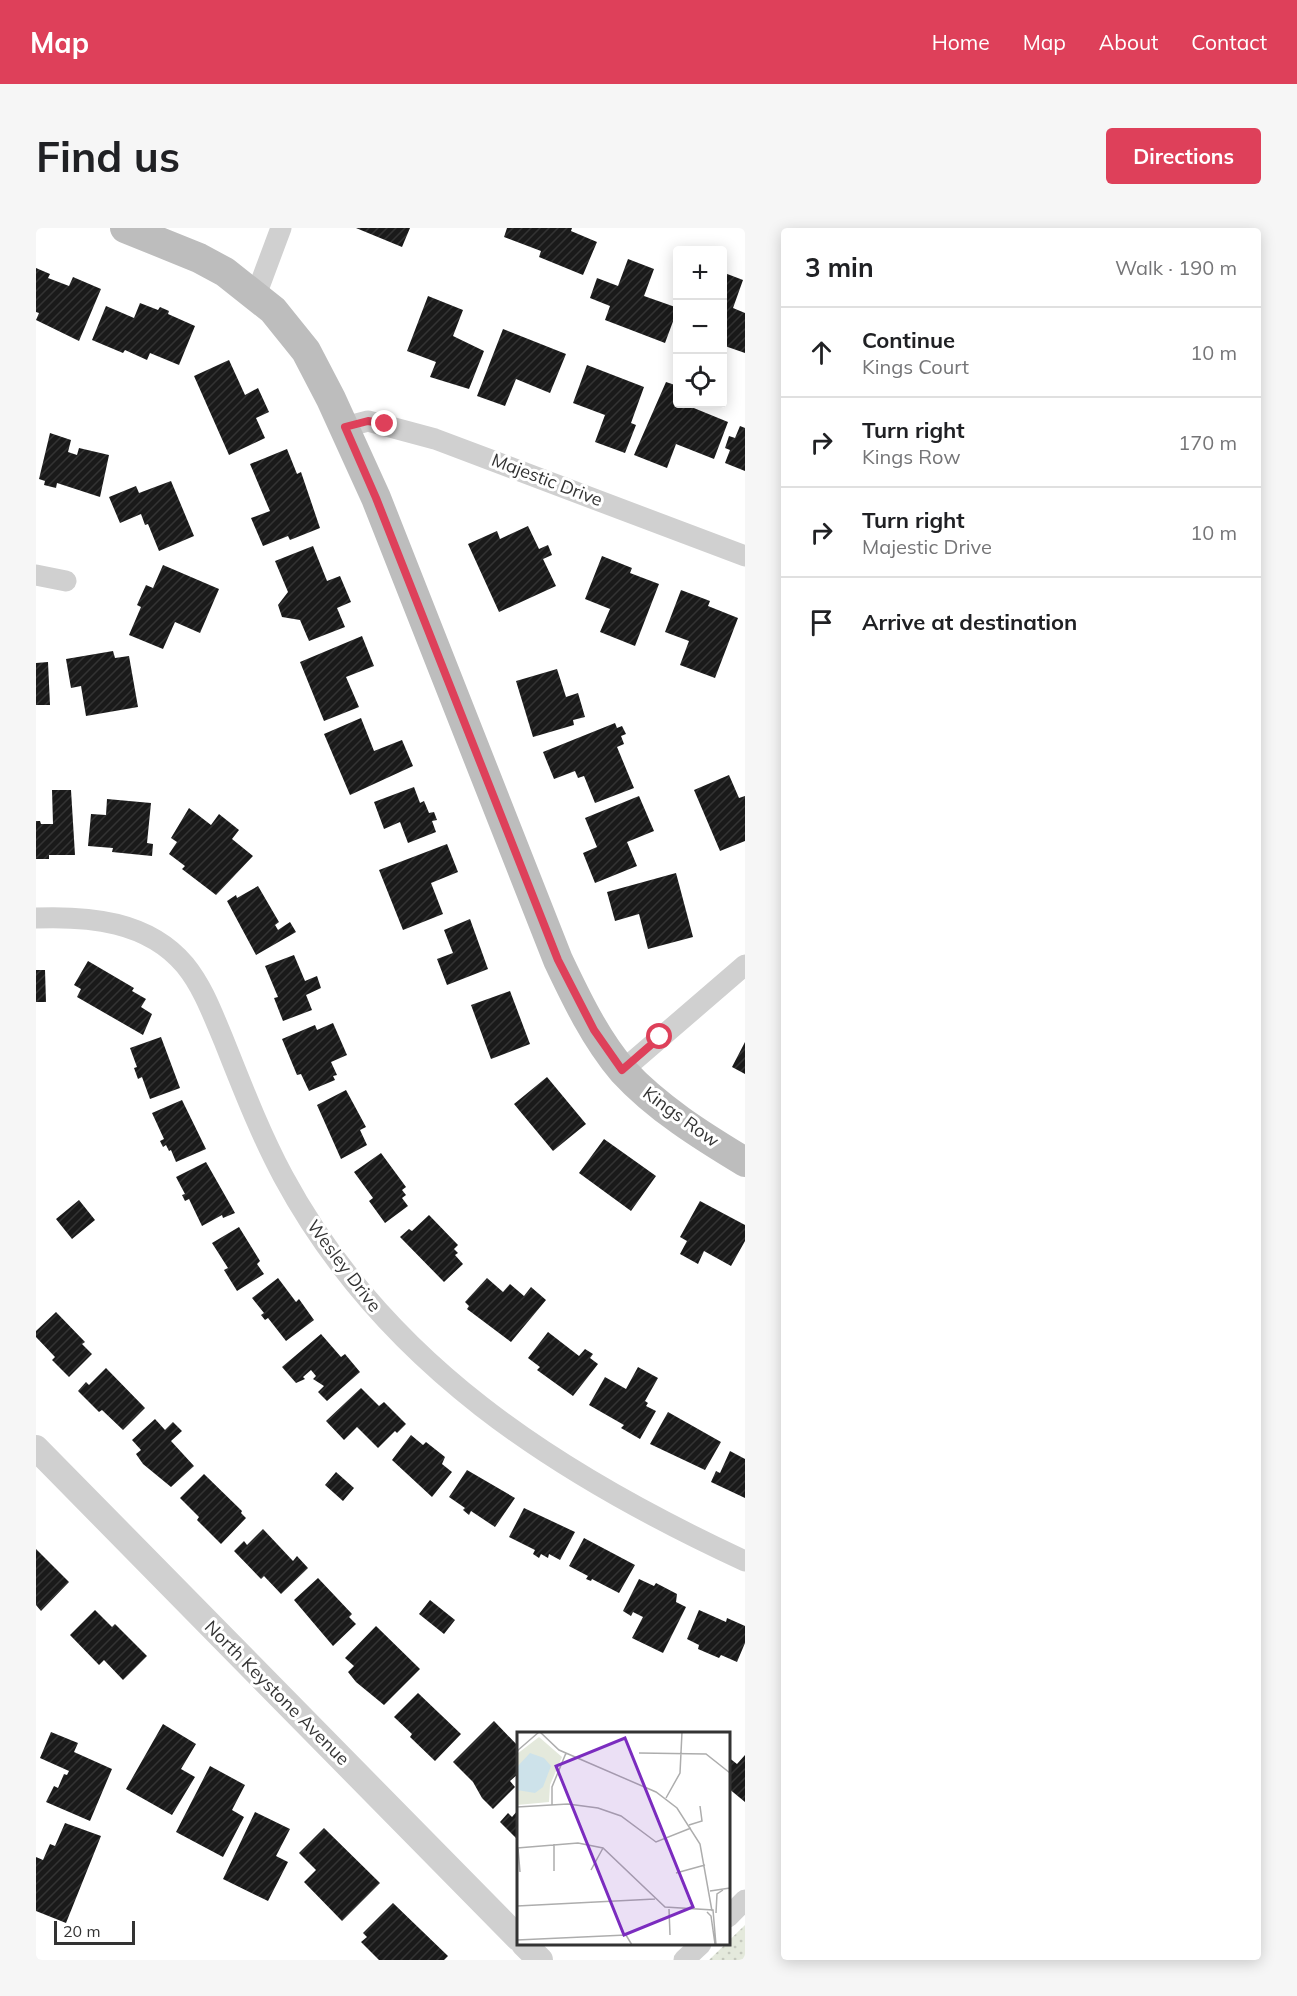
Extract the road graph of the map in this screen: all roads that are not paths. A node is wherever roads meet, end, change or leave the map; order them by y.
1 (125, 228) edge
2 (281, 228) edge
3 (256, 295) junction
4 (345, 427) junction
5 (745, 556) edge
6 (36, 575) edge
7 (66, 581) dead end
8 (36, 918) edge
9 (745, 965) edge
10 (622, 1070) junction
11 (745, 1162) edge
12 (36, 1448) edge
13 (745, 1561) edge
14 (745, 1900) edge
15 (730, 1916) edge
16 (517, 1936) edge
17 (525, 1945) edge
18 (700, 1945) edge
19 (540, 1960) edge
20 (684, 1960) edge

1 - 3 main road, Kings Row
2 - 3 street
3 - 4 main road, Kings Row
4 - 5 street, Majestic Drive
4 - 10 main road, Kings Row
6 - 7 street
8 - 13 street, Wesley Drive
9 - 10 street
10 - 11 main road, Kings Row
12 - 16 street, North Keystone Avenue
14 - 15 street
17 - 19 street
18 - 20 street

